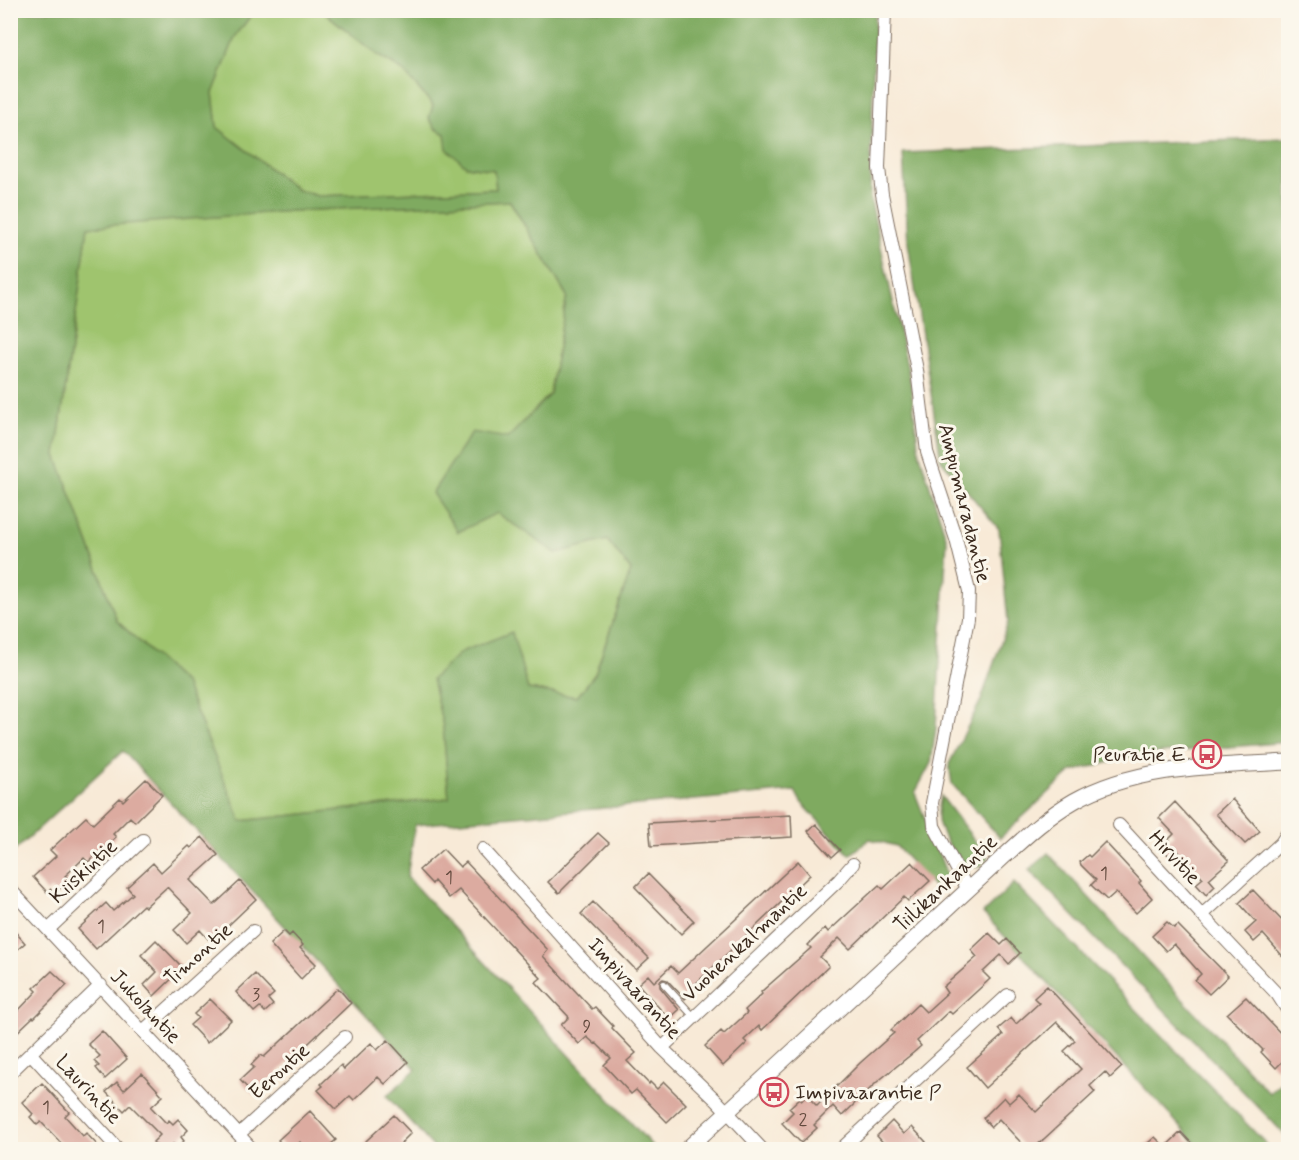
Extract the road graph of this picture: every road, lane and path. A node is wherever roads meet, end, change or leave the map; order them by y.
1 (885, 10) edge
2 (1288, 762) edge
3 (1119, 825) dead end
4 (1288, 832) edge
5 (143, 840) dead end
6 (483, 849) dead end
7 (853, 864) dead end
8 (10, 889) edge
9 (968, 890) junction
10 (1202, 915) junction
11 (49, 929) junction
12 (253, 930) dead end
13 (664, 984) dead end
14 (101, 985) junction
15 (1008, 995) dead end
16 (1288, 1011) edge
17 (694, 1017) junction
18 (143, 1031) junction
19 (345, 1037) dead end
20 (662, 1048) junction
21 (31, 1054) junction
22 (10, 1073) edge
23 (728, 1112) junction
24 (239, 1134) junction
25 (118, 1149) edge
26 (253, 1149) edge
27 (686, 1149) edge
28 (763, 1149) edge
29 (840, 1149) edge

1 - 9 street, Ampumaradantie
2 - 9 street, Tiilikankaantie
3 - 10 street, Hirvitie
4 - 10 street, Hirvitie
5 - 11 street, Kiiskintie
6 - 20 street, Impivaarantie
7 - 17 street, Vuohenkalmantie
8 - 11 street, Jukolantie
9 - 23 street, Tiilikankaantie
10 - 16 street, Hirvitie
11 - 14 street, Jukolantie
12 - 18 street, Timontie
13 - 17 lane
14 - 18 street, Jukolantie
14 - 21 street
15 - 29 street
17 - 20 street, Vuohenkalmantie
18 - 24 street, Jukolantie
19 - 24 street, Eerontie
20 - 23 street, Impivaarantie
21 - 22 street
21 - 25 street, Laurintie
23 - 27 street, Tiilikankaantie
23 - 28 street, Impivaarantie
24 - 26 street, Jukolantie

